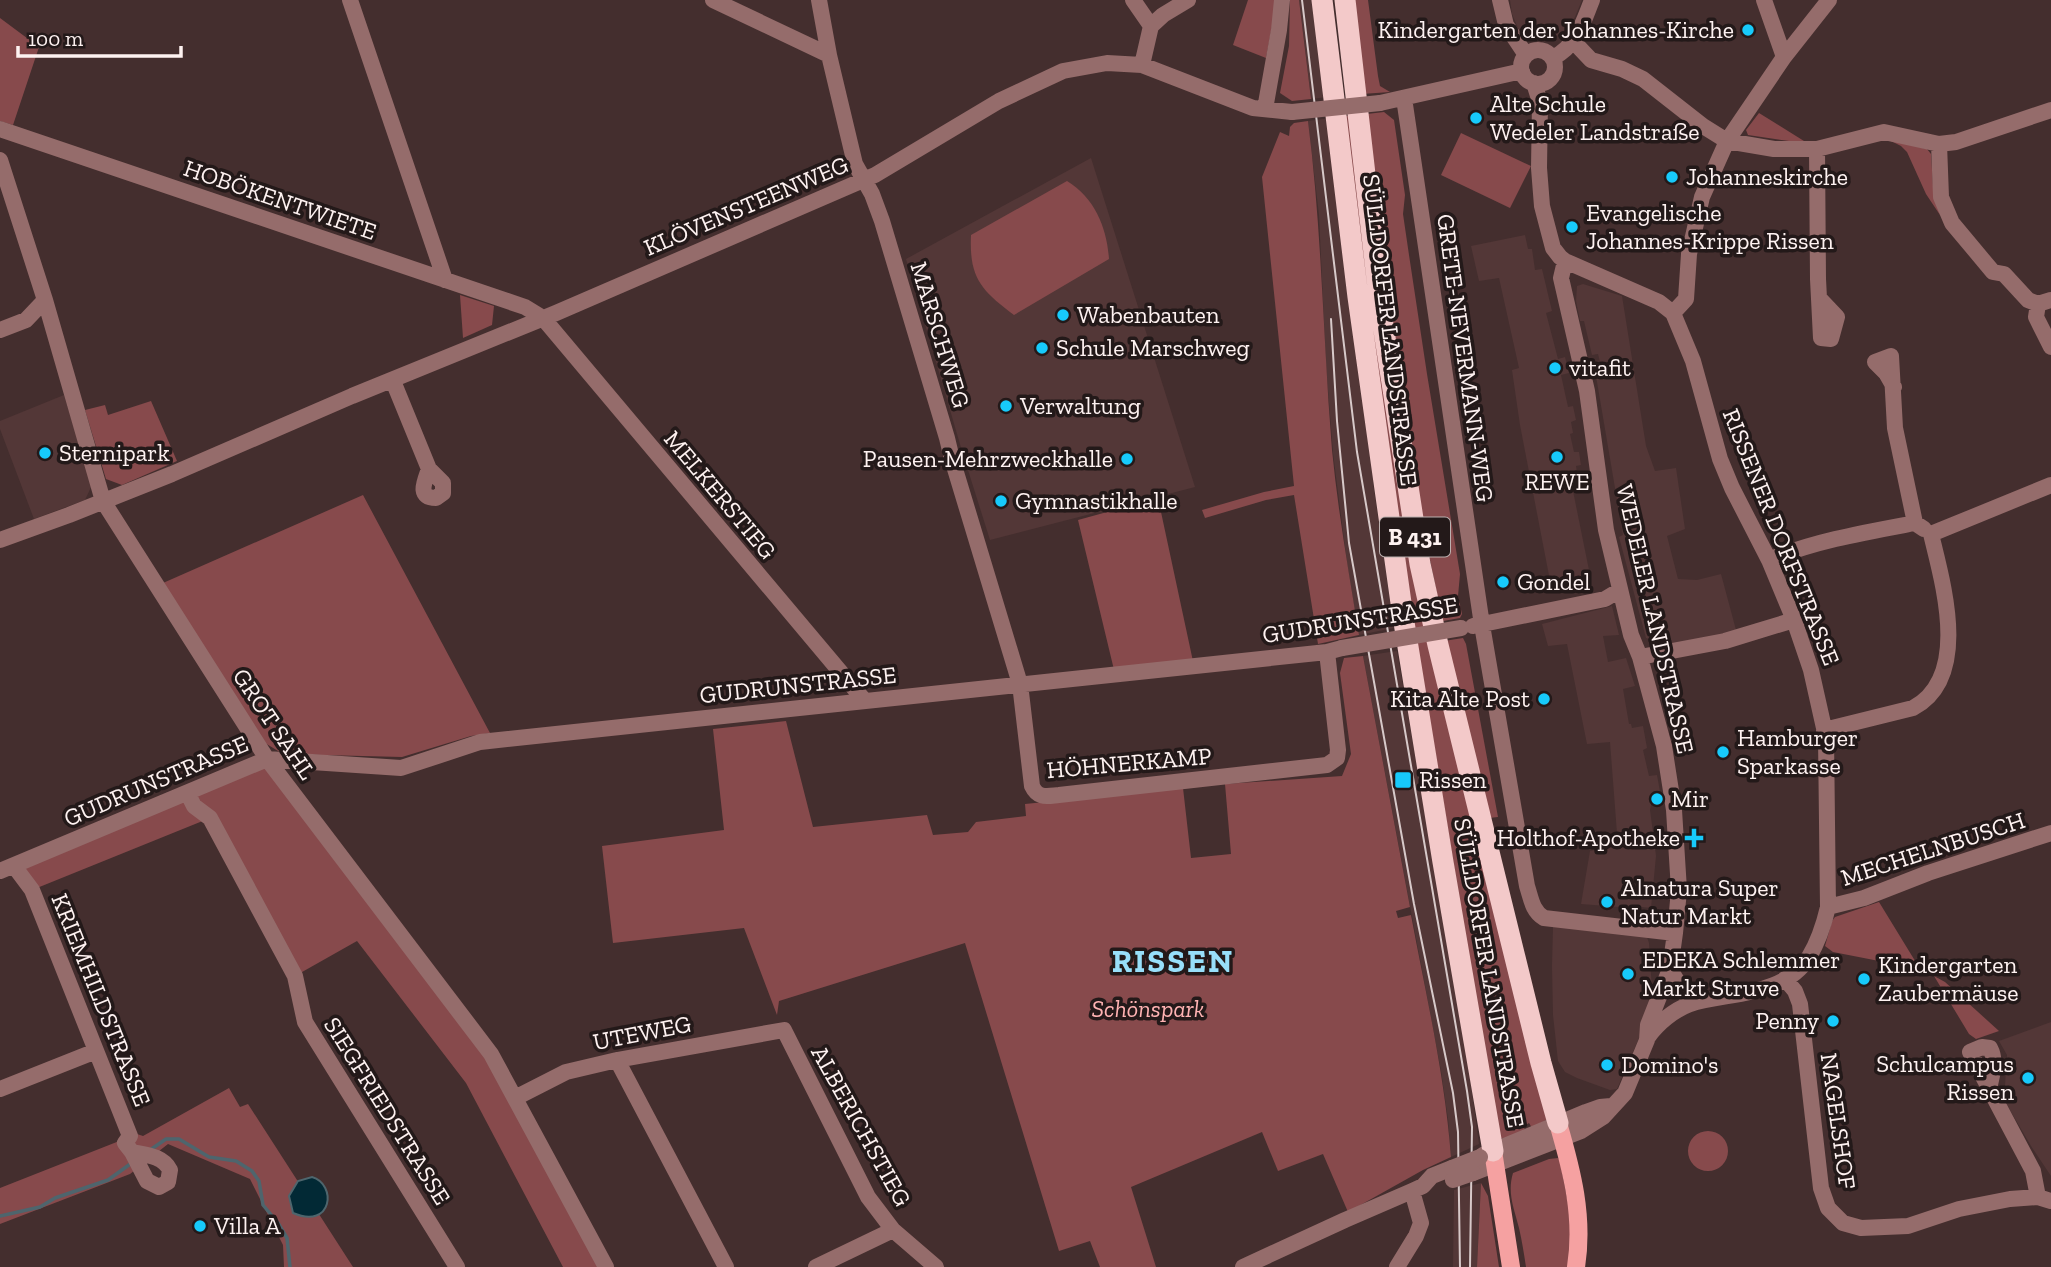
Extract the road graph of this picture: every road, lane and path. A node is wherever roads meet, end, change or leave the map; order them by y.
1 (350, 0) edge
2 (713, 0) edge
3 (818, 0) edge
4 (1133, 0) edge
5 (1188, 0) edge
6 (1282, 0) edge
7 (1322, 0) edge
8 (1345, 0) edge
9 (1500, 0) edge
10 (1592, 0) edge
11 (1764, 0) edge
12 (1829, 0) edge
13 (1151, 26) junction
14 (1573, 41) junction
15 (829, 55) junction
16 (1784, 57) junction
17 (1553, 58) junction
18 (1524, 63) junction
19 (1142, 65) junction
20 (1540, 82) junction
21 (1404, 98) junction
22 (1265, 109) junction
23 (2051, 110) edge
24 (0, 129) edge
25 (1727, 141) junction
26 (1939, 144) junction
27 (1817, 149) junction
28 (0, 160) edge
29 (863, 180) junction
30 (1565, 261) junction
31 (444, 280) junction
32 (1819, 298) dead end
33 (45, 300) junction
34 (2044, 302) edge
35 (508, 303) junction
36 (1674, 313) junction
37 (543, 318) junction
38 (26, 320) junction
39 (52, 327) junction
40 (0, 330) edge
41 (510, 332) junction
42 (2051, 347) edge
43 (393, 381) junction
44 (1894, 387) dead end
45 (429, 469) dead end
46 (2051, 485) edge
47 (103, 501) junction
48 (1916, 523) junction
49 (1931, 534) junction
50 (0, 540) edge
51 (1769, 561) junction
52 (1620, 590) junction
53 (1794, 620) junction
54 (1482, 625) junction
55 (1334, 650) junction
56 (1640, 657) junction
57 (1020, 684) junction
58 (864, 701) junction
59 (1824, 730) junction
60 (267, 759) junction
61 (188, 794) junction
62 (2051, 833) edge
63 (7, 868) edge
64 (1828, 907) junction
65 (1675, 933) junction
66 (1670, 969) junction
67 (1785, 979) junction
68 (1691, 1004) junction
69 (783, 1030) joint
70 (1647, 1040) junction
71 (96, 1051) junction
72 (617, 1060) junction
73 (0, 1089) edge
74 (1989, 1089) dead end
75 (515, 1098) junction
76 (1561, 1131) junction
77 (132, 1152) junction
78 (1487, 1160) junction
79 (1417, 1189) junction
80 (1499, 1193) junction
81 (2045, 1199) edge
82 (893, 1230) junction
83 (457, 1267) edge
84 (606, 1267) edge
85 (726, 1267) edge
86 (816, 1267) edge
87 (936, 1267) edge
88 (1243, 1267) edge
89 (1397, 1267) edge
90 (1511, 1267) edge
91 (1521, 1267) edge
92 (1576, 1267) edge

1 - 31 street
2 - 15 street
3 - 15 street, MARSCHWEG
4 - 13 street
5 - 13 street
6 - 22 street
7 - 78 highway, SÜLLDORFER LANDSTRASSE / B 431
8 - 76 highway, SÜLLDORFER LANDSTRASSE / B 431
9 - 18 street
10 - 14 street
11 - 16 street
12 - 16 street
13 - 19 street
14 - 17 street
14 - 25 street
15 - 29 street, MARSCHWEG
16 - 25 street
17 - 18 street
17 - 20 street
18 - 20 street
18 - 21 street, KLÖVENSTEENWEG
19 - 22 street, KLÖVENSTEENWEG
19 - 29 street, KLÖVENSTEENWEG
20 - 30 street, WEDELER LANDSTRASSE
21 - 22 street, KLÖVENSTEENWEG, bridge
21 - 54 street, GRETE-NEVERMANN-WEG
23 - 26 street
24 - 31 street, HOBÖKENTWIETE
25 - 27 street
25 - 36 street
26 - 27 street
26 - 34 street
27 - 32 street
28 - 33 street, GROT SAHL
29 - 37 street, KLÖVENSTEENWEG
29 - 57 street, MARSCHWEG
30 - 36 street
30 - 52 street, WEDELER LANDSTRASSE
31 - 35 street, HOBÖKENTWIETE
33 - 38 street
33 - 39 street, GROT SAHL
34 - 42 street
35 - 37 street, HOBÖKENTWIETE
35 - 41 street
36 - 51 street, RISSENER DORFSTRASSE
37 - 41 street, KLÖVENSTEENWEG
37 - 58 street, MELKERSTIEG
38 - 39 street
38 - 40 street
39 - 47 street, GROT SAHL
41 - 43 street, KLÖVENSTEENWEG
43 - 45 street
43 - 47 street, KLÖVENSTEENWEG
44 - 48 street
46 - 49 street
47 - 50 street, KLÖVENSTEENWEG
47 - 60 street, GROT SAHL
48 - 49 street
48 - 51 street
49 - 59 street
51 - 53 street, RISSENER DORFSTRASSE
52 - 54 street, GUDRUNSTRASSE
52 - 56 street, WEDELER LANDSTRASSE
53 - 56 street
53 - 59 street, RISSENER DORFSTRASSE
54 - 55 street, GUDRUNSTRASSE, bridge
54 - 65 street, GRETE-NEVERMANN-WEG
55 - 57 street, GUDRUNSTRASSE
55 - 57 street, HÖHNERKAMP
56 - 65 street, WEDELER LANDSTRASSE
57 - 58 street, GUDRUNSTRASSE
58 - 60 street, GUDRUNSTRASSE
59 - 64 street, RISSENER DORFSTRASSE
60 - 61 street, GUDRUNSTRASSE
60 - 75 street, GROT SAHL
61 - 63 street, GUDRUNSTRASSE
61 - 83 street, SIEGFRIEDSTRASSE
62 - 64 street, MECHELNBUSCH
63 - 71 street, KRIEMHILDSTRASSE
64 - 67 street, RISSENER DORFSTRASSE
65 - 66 street, WEDELER LANDSTRASSE
66 - 68 street
66 - 70 street, WEDELER LANDSTRASSE
67 - 68 street, RISSENER DORFSTRASSE
67 - 81 street, NAGELSHOF
68 - 70 street, RISSENER DORFSTRASSE
69 - 72 street, UTEWEG
69 - 82 street, ALBERICHSTIEG
70 - 76 street, WEDELER LANDSTRASSE
71 - 73 street
71 - 77 street, KRIEMHILDSTRASSE
72 - 75 street, UTEWEG
72 - 85 street
74 - 81 street
75 - 84 street, GROT SAHL
76 - 78 street, WEDELER LANDSTRASSE
76 - 92 main road, B 431
77 - 77 street, KRIEMHILDSTRASSE
78 - 79 street, WEDELER LANDSTRASSE, bridge
78 - 80 main road, B 431
79 - 88 street, WEDELER LANDSTRASSE
79 - 89 street
80 - 90 main road, B 431
80 - 91 main road
82 - 86 street
82 - 87 street, ALBERICHSTIEG

